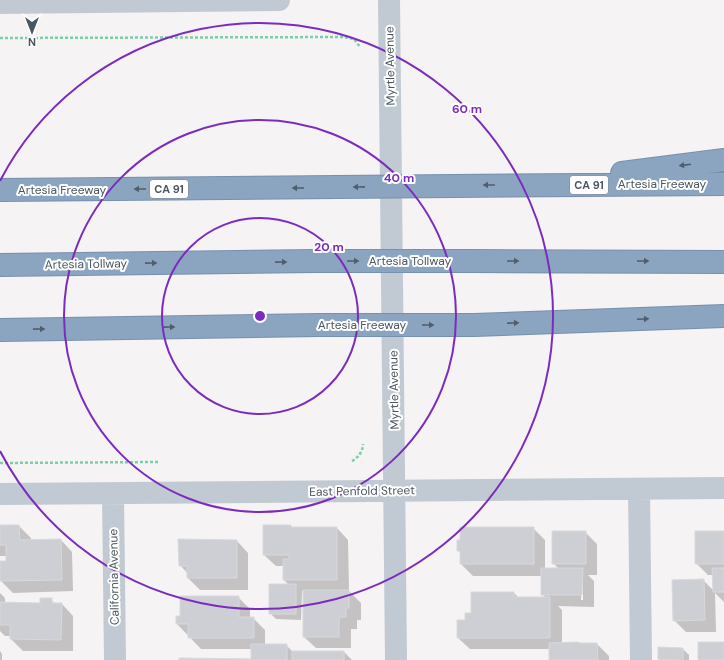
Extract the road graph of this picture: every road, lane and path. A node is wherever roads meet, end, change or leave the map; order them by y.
1 (279, 0) edge
2 (389, 0) edge
3 (0, 3) edge
4 (724, 160) edge
5 (724, 184) edge
6 (516, 185) junction
7 (0, 190) edge
8 (724, 262) edge
9 (0, 265) edge
10 (724, 316) edge
11 (0, 330) edge
12 (724, 488) edge
13 (639, 489) junction
14 (395, 491) junction
15 (0, 494) edge
16 (113, 494) junction
17 (114, 660) edge
18 (396, 660) edge
19 (641, 660) edge

1 - 3 street
2 - 14 street, Myrtle Avenue
4 -> 6 highway
5 - 6 highway, Artesia Freeway / CA 91
6 -> 7 highway, Artesia Freeway / CA 91, bridge
9 -> 8 highway, Artesia Tollway, bridge
11 -> 10 highway, Artesia Freeway, bridge
12 - 13 street, East Penfold Street
13 - 14 street, East Penfold Street
13 - 19 street
14 - 16 street, East Penfold Street
14 - 18 street, Myrtle Avenue
15 - 16 street, East Penfold Street
16 - 17 street, California Avenue

